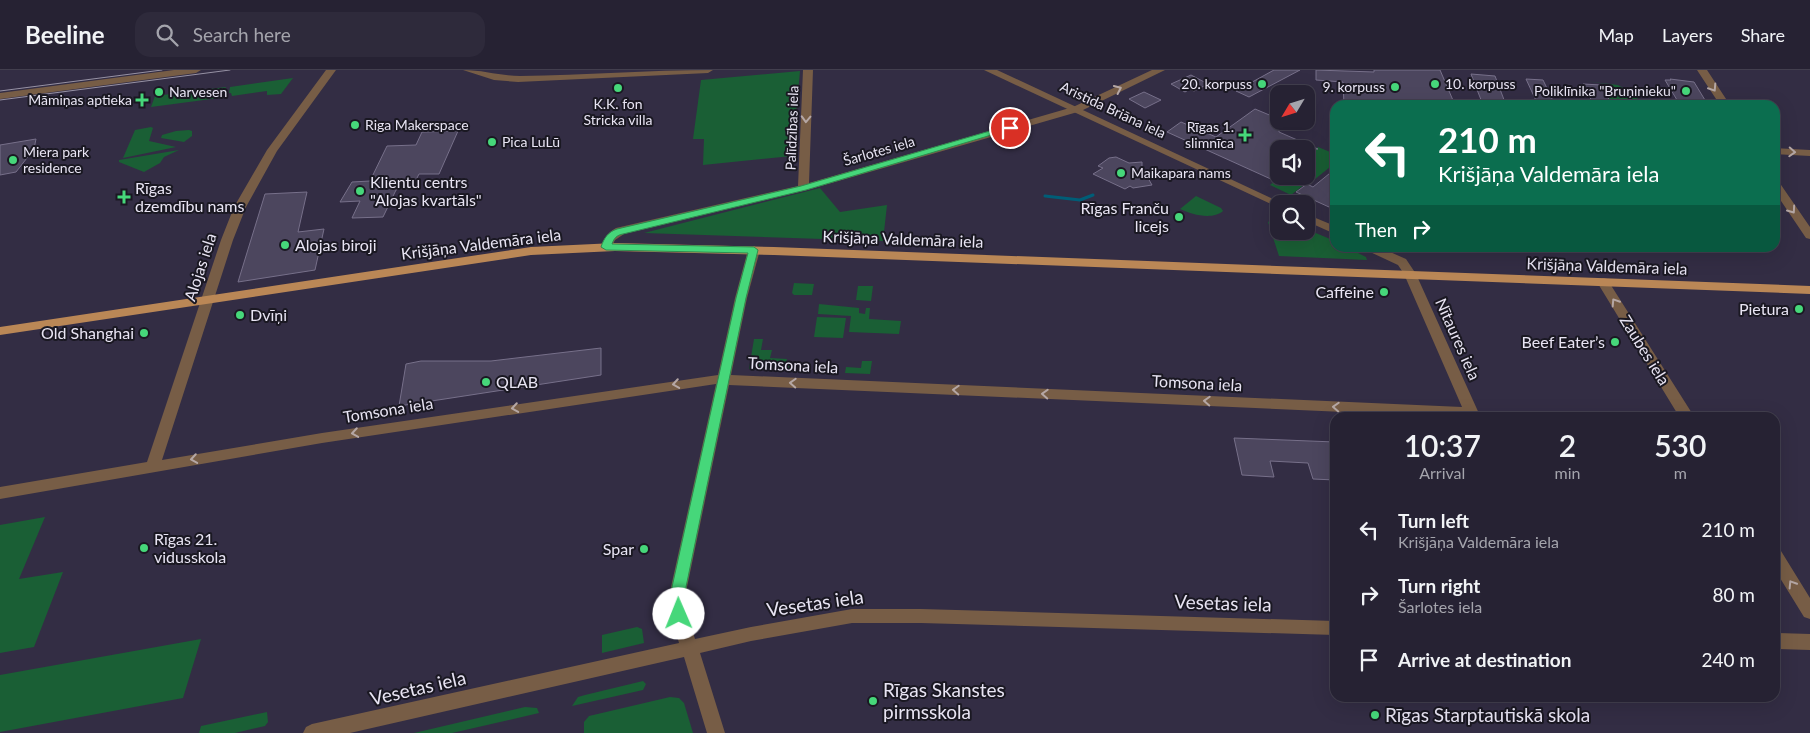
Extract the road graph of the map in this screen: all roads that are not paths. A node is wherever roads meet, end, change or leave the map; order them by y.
1 (196, 70) edge
2 (331, 70) edge
3 (468, 70) edge
4 (708, 70) edge
5 (808, 70) edge
6 (989, 70) edge
7 (1160, 70) edge
8 (1702, 70) edge
9 (0, 96) edge
10 (1722, 100) edge
11 (1077, 109) junction
12 (1780, 151) edge
13 (1810, 153) edge
14 (803, 188) junction
15 (1780, 191) edge
16 (1270, 200) edge
17 (1315, 221) edge
18 (1330, 228) edge
19 (1810, 235) edge
20 (606, 247) junction
21 (754, 250) junction
22 (1381, 252) edge
23 (1410, 274) junction
24 (1603, 282) junction
25 (1810, 290) edge
26 (208, 300) junction
27 (0, 331) edge
28 (724, 380) junction
29 (1409, 412) edge
30 (1472, 412) edge
31 (1684, 412) edge
32 (153, 466) junction
33 (0, 493) edge
34 (1780, 564) edge
35 (1810, 612) edge
36 (1330, 628) edge
37 (1780, 640) edge
38 (1810, 642) edge
39 (690, 648) junction
40 (312, 733) edge
41 (716, 733) edge

1 - 9 street
2 - 26 street, Alojas iela
3 - 4 street
5 -> 14 street, Palīdzības iela
6 - 11 street, Aristida Briāna iela
11 -> 7 street, Šarlotes iela
8 -> 10 street
11 - 14 street, Šarlotes iela
11 - 16 street, Aristida Briāna iela
12 -> 13 street
14 - 20 street, Šarlotes iela
15 -> 19 street
17 - 18 street
20 - 21 main road, Krišjāņa Valdemāra iela
20 - 26 main road, Krišjāņa Valdemāra iela
21 - 23 main road, Krišjāņa Valdemāra iela
21 - 28 street
22 - 23 street
23 - 24 main road, Krišjāņa Valdemāra iela
23 - 30 street, Nītaures iela
24 - 25 main road, Krišjāņa Valdemāra iela
31 -> 24 street, Zaubes iela
26 - 27 main road, Krišjāņa Valdemāra iela
26 - 32 street, Alojas iela
29 -> 28 street, Tomsona iela
28 -> 32 street, Tomsona iela
28 - 39 street
32 - 33 street, Tomsona iela
35 -> 34 street
36 - 39 street, Vesetas iela
37 - 38 street
39 - 40 street, Vesetas iela
39 - 41 street

